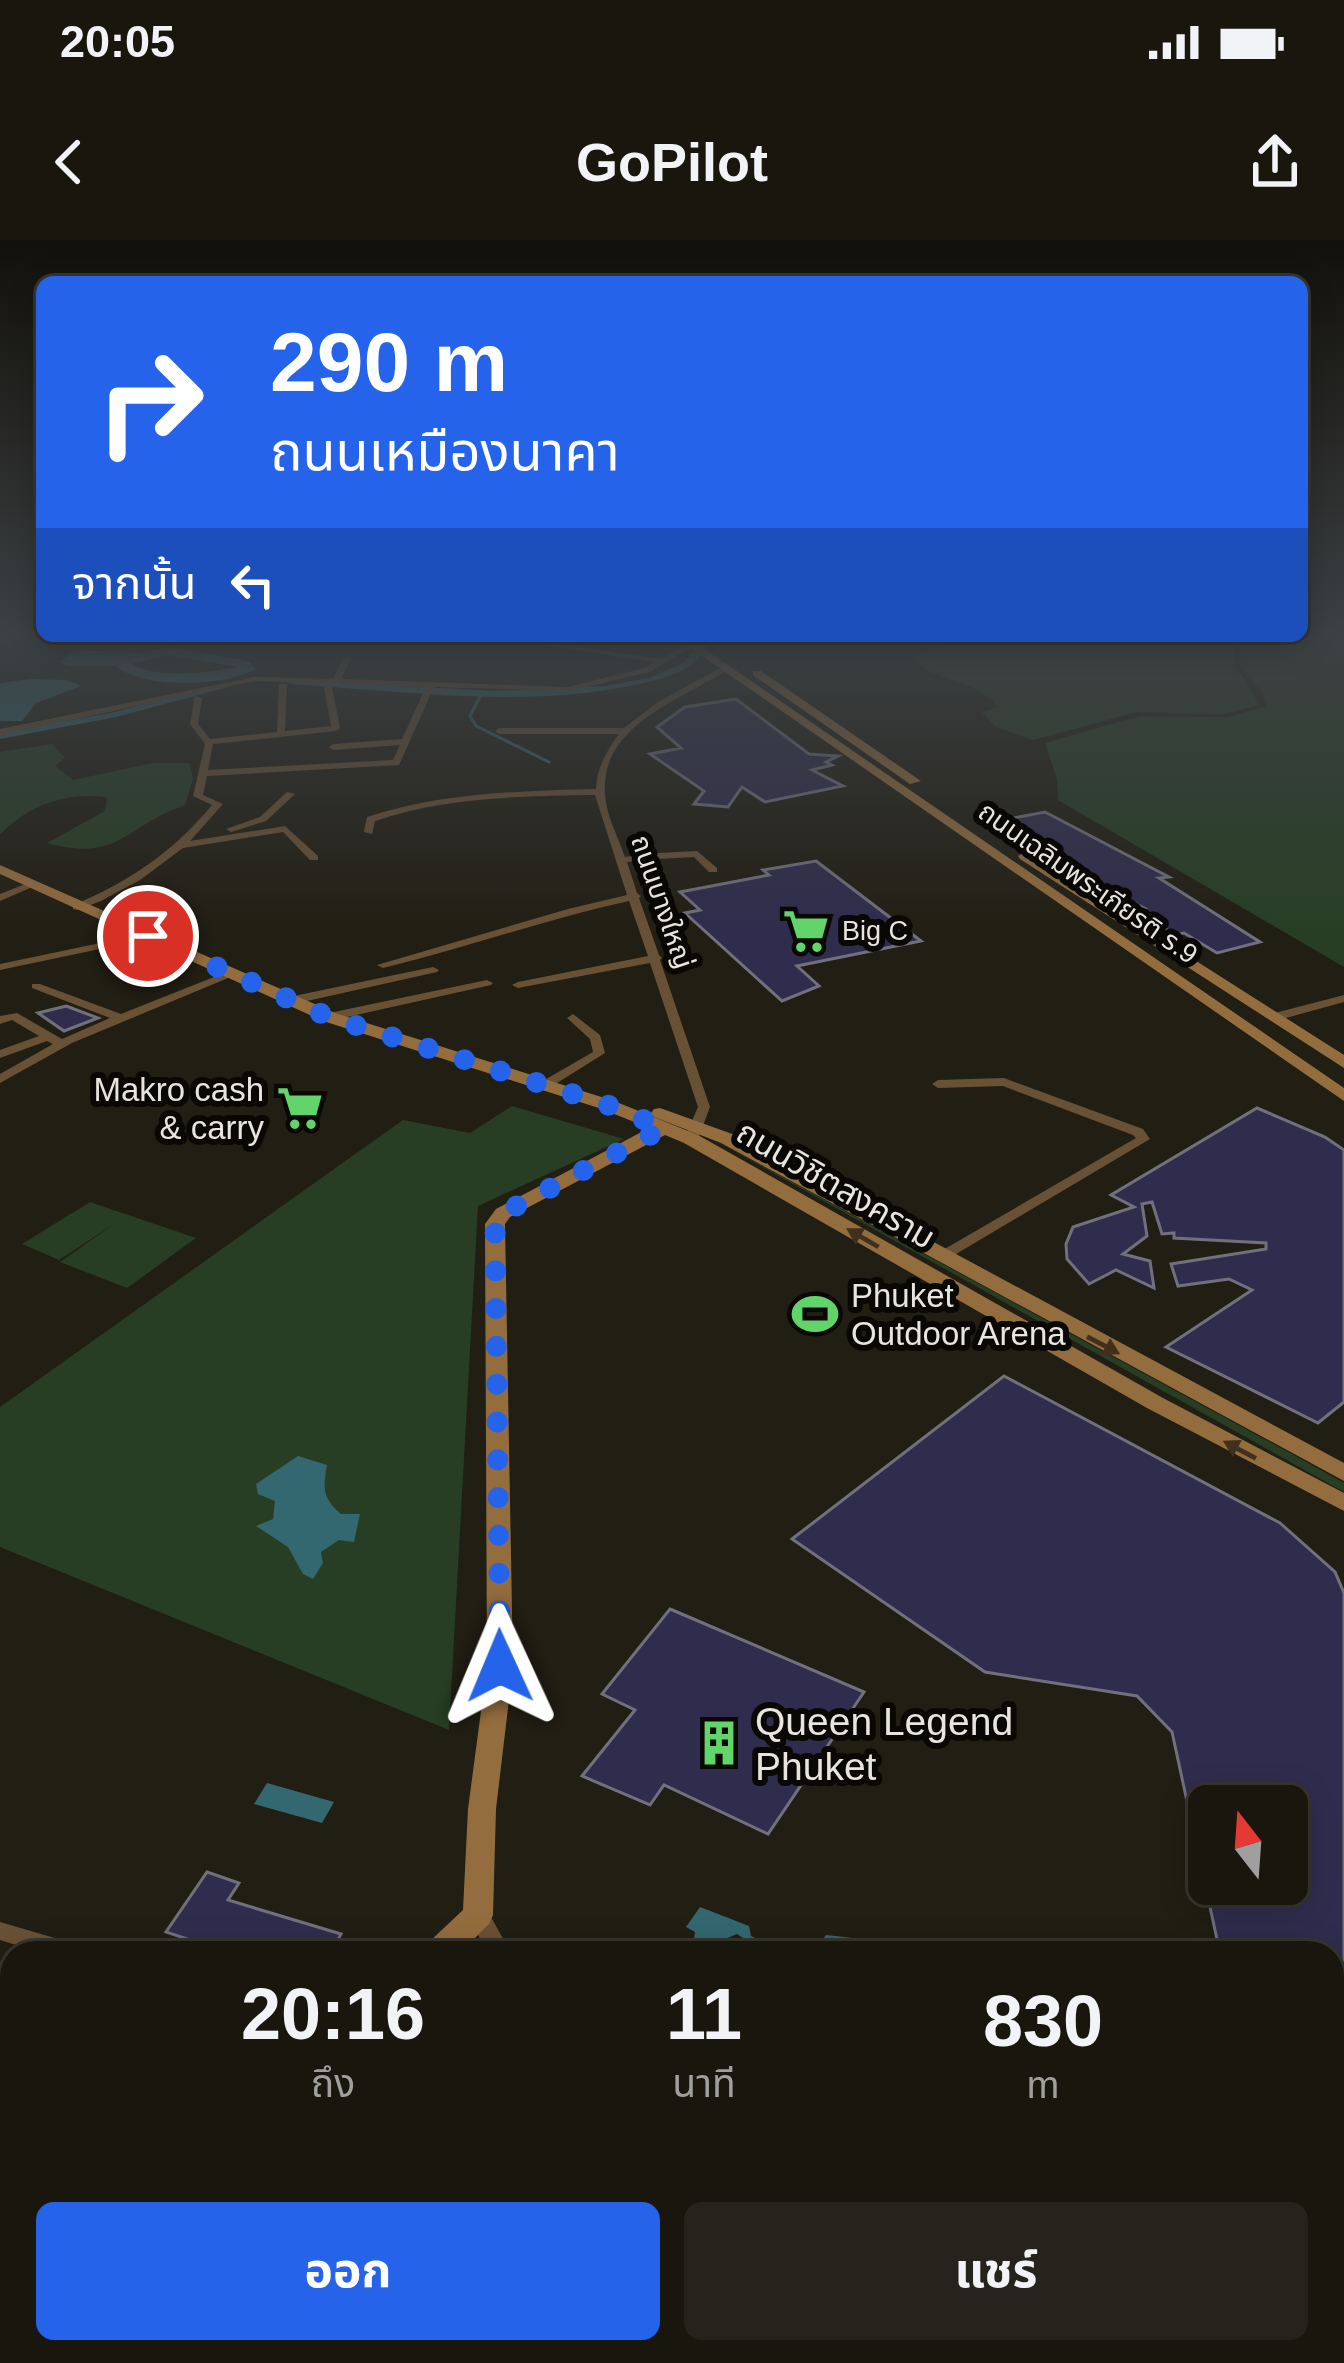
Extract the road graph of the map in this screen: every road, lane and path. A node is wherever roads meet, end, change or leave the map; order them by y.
1 (203, 736) edge
2 (274, 736) edge
3 (407, 736) edge
4 (620, 736) edge
5 (828, 736) edge
6 (836, 736) edge
7 (207, 742) junction
8 (404, 742) junction
9 (333, 747) dead end
10 (203, 773) junction
11 (599, 792) junction
12 (290, 794) dead end
13 (369, 832) dead end
14 (193, 837) junction
15 (181, 845) junction
16 (314, 858) dead end
17 (0, 859) edge
18 (622, 860) junction
19 (0, 869) edge
20 (713, 870) dead end
21 (32, 885) junction
22 (636, 896) junction
23 (0, 898) edge
24 (87, 907) junction
25 (148, 936) junction
26 (656, 958) junction
27 (383, 964) dead end
28 (0, 967) edge
29 (433, 970) dead end
30 (230, 974) junction
31 (487, 983) dead end
32 (518, 985) dead end
33 (35, 986) dead end
34 (1344, 998) edge
35 (289, 1001) junction
36 (1254, 1009) junction
37 (1230, 1013) junction
38 (329, 1017) junction
39 (120, 1018) junction
40 (572, 1018) dead end
41 (1275, 1018) junction
42 (0, 1021) edge
43 (55, 1040) junction
44 (0, 1054) edge
45 (1344, 1064) edge
46 (0, 1079) edge
47 (1344, 1079) edge
48 (938, 1084) dead end
49 (545, 1085) junction
50 (1344, 1096) edge
51 (608, 1105) junction
52 (664, 1128) junction
53 (694, 1131) junction
54 (941, 1257) junction
55 (1344, 1473) edge
56 (1344, 1503) edge
57 (478, 1915) junction
58 (0, 1931) edge
59 (34, 1941) edge
60 (451, 1941) edge
61 (493, 1941) edge

1 - 7 street
2 - 7 street
3 - 8 street
4 - 11 street
5 - 37 main road, ถนนเฉลิมพระเกียรติ ร.9
6 - 36 main road, ถนนเฉลิมพระเกียรติ ร.9
7 - 10 street
8 - 9 street
8 - 10 street
10 - 14 street
11 - 13 street
11 - 18 street, ถนนบางใหญ่
12 - 14 street
14 - 15 street
15 - 16 street
15 - 24 street
17 - 24 main road, ถนนวิชิตสงคราม
18 - 20 street
18 - 22 street, ถนนบางใหญ่
19 - 21 main road, ถนนวิชิตสงคราม
21 - 23 street
21 - 24 main road, ถนนวิชิตสงคราม
22 - 26 street, ถนนบางใหญ่
22 - 27 street
24 - 25 main road, ถนนวิชิตสงคราม
25 - 28 street
25 - 30 main road, ถนนวิชิตสงคราม
26 - 32 street
26 - 53 street, ถนนบางใหญ่
29 - 35 street
30 - 35 main road, ถนนวิชิตสงคราม
30 - 39 street
31 - 38 street
33 - 39 street
34 - 41 street
35 - 38 main road, ถนนวิชิตสงคราม
36 - 41 main road, ถนนเฉลิมพระเกียรติ ร.9
36 - 47 main road
37 - 47 main road
37 - 50 main road, ถนนเฉลิมพระเกียรติ ร.9
38 - 49 main road, ถนนวิชิตสงคราม
39 - 43 street
40 - 49 street
41 - 45 main road, ถนนเฉลิมพระเกียรติ ร.9
42 - 43 street
43 - 44 street
43 - 46 street
48 - 54 street
49 - 51 main road, ถนนวิชิตสงคราม
51 - 52 main road, ถนนวิชิตสงคราม
51 - 53 main road, ถนนวิชิตสงคราม
52 - 53 main road, ถนนวิชิตสงคราม
52 - 57 main road
53 - 54 main road, ถนนวิชิตสงคราม
56 -> 53 main road, ถนนวิชิตสงคราม
54 -> 55 main road, ถนนวิชิตสงคราม
57 - 60 main road
57 - 61 street
58 - 59 street

